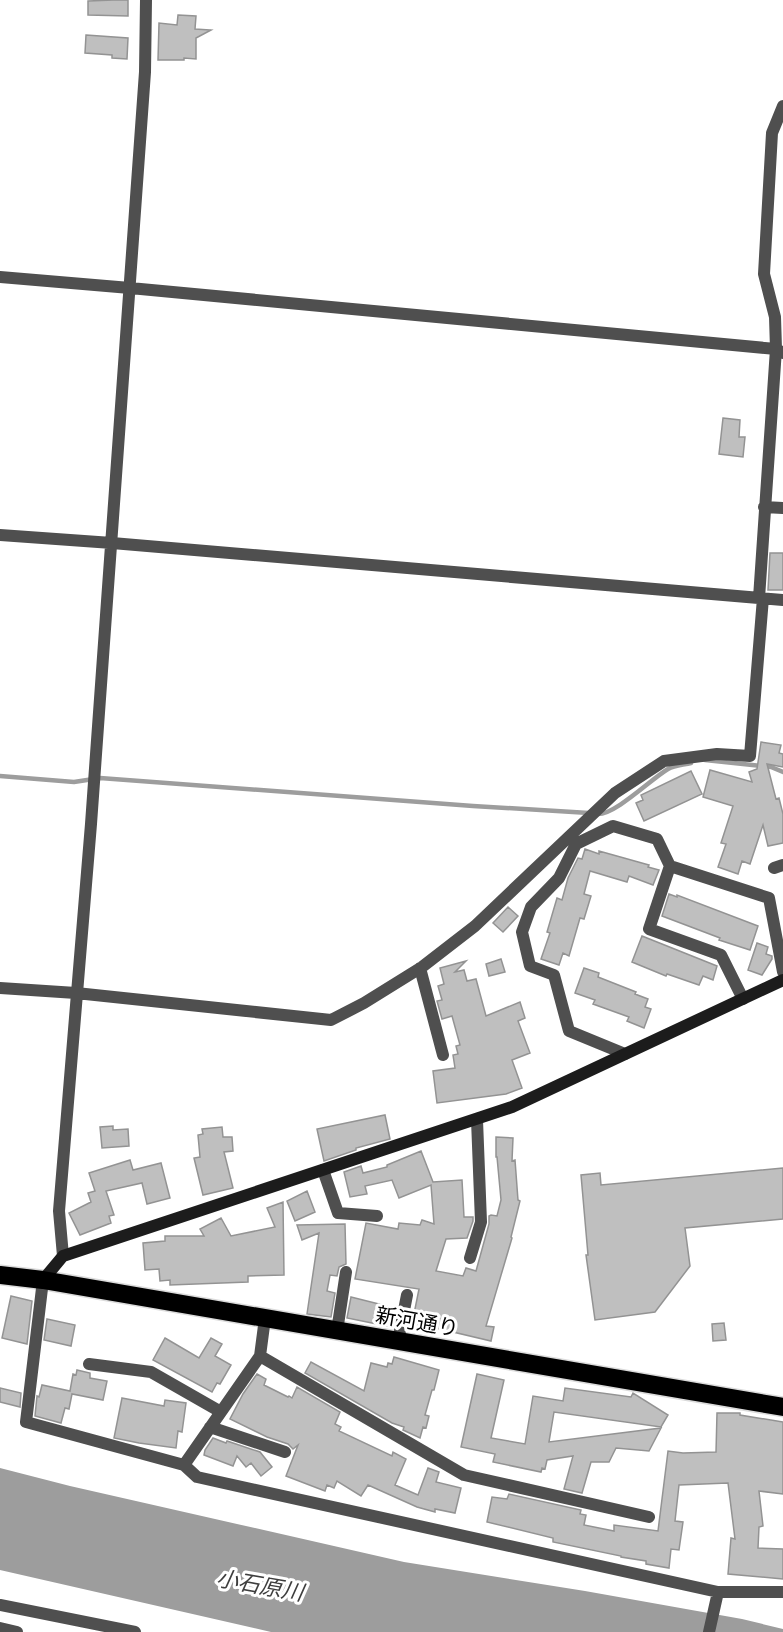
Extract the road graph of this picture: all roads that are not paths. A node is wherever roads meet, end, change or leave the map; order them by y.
1 (146, 0) edge
2 (783, 106) edge
3 (0, 277) edge
4 (130, 288) junction
5 (779, 351) edge
6 (772, 387) junction
7 (783, 394) edge
8 (765, 507) junction
9 (783, 508) edge
10 (0, 535) edge
11 (112, 543) junction
12 (761, 598) junction
13 (783, 600) edge
14 (670, 866) junction
15 (420, 968) junction
16 (783, 972) edge
17 (783, 980) edge
18 (0, 988) edge
19 (76, 993) junction
20 (743, 999) junction
21 (625, 1054) junction
22 (443, 1055) dead end
23 (477, 1120) junction
24 (323, 1170) junction
25 (377, 1216) dead end
26 (63, 1256) junction
27 (470, 1258) dead end
28 (346, 1272) dead end
29 (0, 1275) edge
30 (43, 1280) junction
31 (407, 1295) dead end
32 (265, 1318) junction
33 (338, 1331) junction
34 (398, 1341) junction
35 (260, 1356) junction
36 (89, 1364) dead end
37 (783, 1407) edge
38 (220, 1412) junction
39 (210, 1427) junction
40 (285, 1452) dead end
41 (183, 1465) junction
42 (649, 1516) dead end
43 (718, 1592) junction
44 (783, 1592) edge
45 (0, 1605) edge
46 (0, 1628) edge
47 (17, 1632) edge
48 (135, 1632) edge
49 (709, 1632) edge

1 - 4 street
2 - 5 street
3 - 4 street
4 - 5 street
4 - 11 street
5 - 6 street
6 - 7 street
6 - 8 street
8 - 9 street
8 - 12 street
10 - 11 street
11 - 12 street
11 - 19 street
12 - 13 street
12 - 15 street
14 - 16 street
14 - 20 street
14 - 21 street
15 - 19 street
15 - 22 street
17 - 20 street
18 - 19 street
19 - 26 street
20 - 21 street
21 - 23 street
23 - 24 street
23 - 27 street
24 - 25 street
24 - 26 street
26 - 30 street
28 - 33 street
29 - 30 highway, 新河通り
30 - 32 highway, 新河通り
30 - 41 street
31 - 34 street
32 - 33 highway, 新河通り
32 - 35 street
33 - 34 highway, 新河通り
34 - 37 highway, 新河通り
35 - 38 street
35 - 42 street
36 - 38 street
38 - 39 street
39 - 40 street
39 - 41 street
41 - 43 street
43 - 44 street
43 - 49 street
45 - 48 street
46 - 47 street

